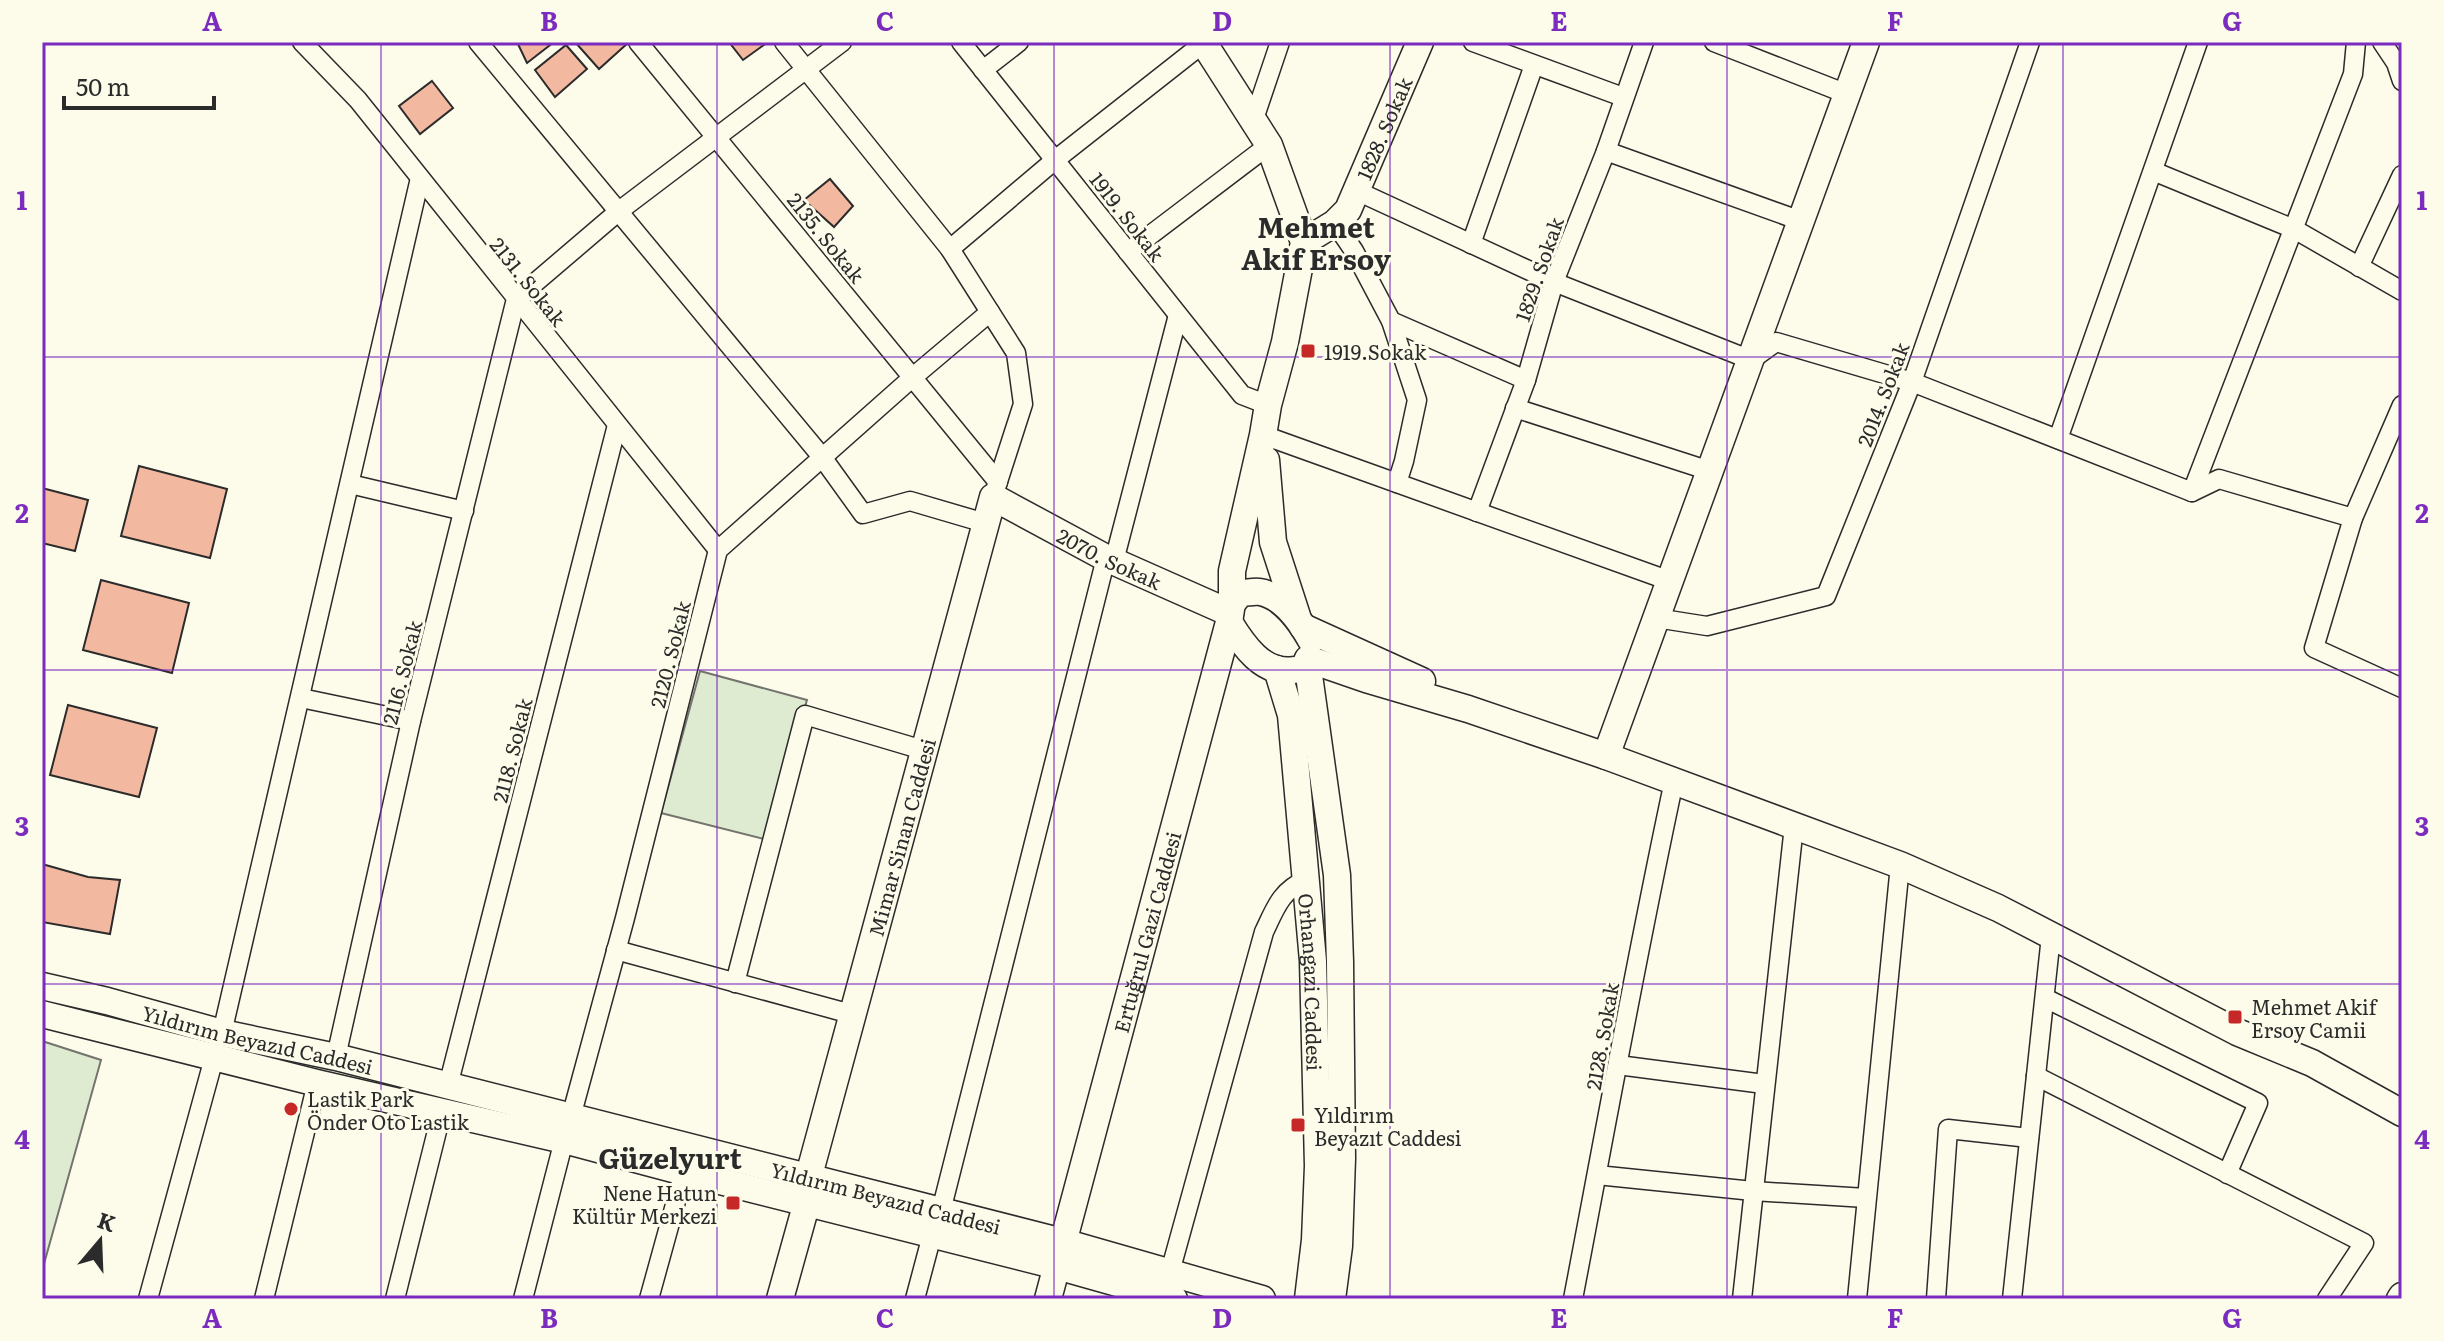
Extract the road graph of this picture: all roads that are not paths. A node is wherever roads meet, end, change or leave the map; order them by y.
1 (302, 42) edge
2 (478, 42) edge
3 (638, 42) edge
4 (784, 42) edge
5 (842, 42) edge
6 (961, 42) edge
7 (1019, 42) edge
8 (1280, 42) edge
9 (1420, 42) edge
10 (1473, 42) edge
11 (1644, 42) edge
12 (1714, 42) edge
13 (1866, 42) edge
14 (2030, 42) edge
15 (2198, 42) edge
16 (2356, 42) edge
17 (2382, 42) edge
18 (1204, 43) edge
19 (1534, 65) junction
20 (806, 70) junction
21 (983, 70) junction
22 (2402, 81) edge
23 (1847, 94) junction
24 (1623, 97) junction
25 (1254, 119) junction
26 (717, 137) junction
27 (1269, 145) junction
28 (1606, 151) junction
29 (1055, 160) junction
30 (2153, 171) junction
31 (2402, 175) edge
32 (420, 178) junction
33 (1357, 191) junction
34 (619, 211) junction
35 (1801, 221) junction
36 (1335, 223) junction
37 (2294, 229) junction
38 (1304, 242) junction
39 (1471, 244) junction
40 (950, 249) junction
41 (1128, 252) junction
42 (2359, 267) junction
43 (1554, 282) junction
44 (2402, 291) edge
45 (516, 299) junction
46 (990, 312) junction
47 (1178, 315) junction
48 (1391, 321) junction
49 (1751, 360) junction
50 (913, 377) junction
51 (1526, 380) junction
52 (1912, 382) junction
53 (1268, 405) junction
54 (2402, 405) edge
55 (1515, 408) junction
56 (617, 425) junction
57 (1263, 435) junction
58 (2058, 439) junction
59 (822, 457) junction
60 (1710, 471) junction
61 (1397, 483) junction
62 (350, 484) junction
63 (995, 489) junction
64 (2192, 492) junction
65 (464, 511) junction
66 (1477, 512) junction
67 (2353, 518) junction
68 (985, 523) junction
69 (718, 550) junction
70 (1110, 560) junction
71 (1670, 581) junction
72 (1230, 612) junction
73 (1656, 618) junction
74 (1301, 624) junction
75 (1307, 660) junction
76 (1277, 669) junction
77 (2402, 688) edge
78 (301, 698) junction
79 (411, 721) junction
80 (923, 750) junction
81 (1606, 756) junction
82 (1674, 781) junction
83 (1794, 826) junction
84 (1900, 865) junction
85 (1306, 880) junction
86 (2051, 936) junction
87 (616, 950) junction
88 (735, 983) junction
89 (42, 986) edge
90 (2045, 998) junction
91 (42, 1014) edge
92 (851, 1014) junction
93 (2237, 1032) junction
94 (222, 1033) junction
95 (336, 1057) junction
96 (214, 1058) junction
97 (1618, 1065) junction
98 (2036, 1076) junction
99 (317, 1083) junction
100 (1764, 1084) junction
101 (445, 1099) junction
102 (2402, 1113) edge
103 (568, 1129) junction
104 (2402, 1133) edge
105 (2029, 1138) junction
106 (684, 1172) junction
107 (2227, 1174) junction
108 (1597, 1175) junction
109 (807, 1190) junction
110 (1753, 1191) junction
111 (1866, 1198) junction
112 (936, 1223) junction
113 (1060, 1254) junction
114 (1168, 1292) edge
115 (148, 1299) edge
116 (264, 1299) edge
117 (395, 1299) edge
118 (523, 1299) edge
119 (649, 1299) edge
120 (780, 1299) edge
121 (915, 1299) edge
122 (1048, 1299) edge
123 (1262, 1299) edge
124 (1308, 1299) edge
125 (1332, 1299) edge
126 (1573, 1299) edge
127 (1742, 1299) edge
128 (1857, 1299) edge
129 (1936, 1299) edge
130 (2012, 1299) edge
131 (2327, 1299) edge

1 - 32 street, 2131. Sokak
2 - 34 street
3 - 26 street, 2135. Sokak
4 - 20 street
5 - 20 street
6 - 21 street, 1919. Sokak
7 - 21 street
8 - 25 street
9 - 33 main road, 1828. Sokak
10 - 19 street
11 - 24 street, 1829. Sokak
12 - 23 street
13 - 23 main road
14 - 52 street, 2014. Sokak
15 - 30 street
16 - 37 street
17 - 22 street
18 - 25 main road
18 - 29 street
19 - 24 street
19 - 39 street
20 - 26 street
20 - 40 street
21 - 29 street, 1919. Sokak
23 - 35 main road
24 - 28 street, 1829. Sokak
25 - 27 main road
26 - 34 street
26 - 50 street, 2135. Sokak
27 - 38 main road
27 - 41 street
28 - 35 street
28 - 43 street, 1829. Sokak
29 - 40 street
29 - 41 street, 1919. Sokak
30 - 37 street
30 - 58 street
31 - 42 street
32 - 45 street, 2131. Sokak
32 - 62 street
33 - 36 main road, 1828. Sokak
33 - 39 street
34 - 45 street
34 - 59 street
35 - 49 main road
36 - 38 main road, 1828. Sokak
36 - 48 street
37 - 42 street
37 - 64 street
38 - 53 main road
39 - 43 street
40 - 46 street
41 - 47 street, 1919. Sokak
42 - 44 street
43 - 49 street
43 - 51 street, 1829. Sokak
45 - 56 street, 2131. Sokak
45 - 65 street, 2116. Sokak
46 - 50 street
46 - 63 street
47 - 53 street, 1919. Sokak
47 - 70 street
48 - 51 street
48 - 61 street
49 - 52 street
49 - 60 main road
50 - 59 street
50 - 63 street, 2135. Sokak
51 - 55 street, 1829. Sokak
52 - 58 street
52 - 73 street, 2014. Sokak
53 - 57 main road
54 - 67 street
55 - 60 street
55 - 66 street, 1829. Sokak
56 - 69 street, 2131. Sokak
56 - 101 street, 2118. Sokak
57 - 61 street
57 - 72 main road, Ertuğrul Gazi Caddesi
57 - 74 main road
58 - 64 street
59 - 68 street
59 - 69 street
60 - 71 main road
61 - 66 street
62 - 65 street
62 - 78 street
63 - 68 main road, Mimar Sinan Caddesi
63 - 70 main road, 2070. Sokak
64 - 67 street
65 - 79 street, 2116. Sokak
66 - 71 street
67 - 77 street
68 - 80 main road, Mimar Sinan Caddesi
69 - 87 street, 2120. Sokak
70 - 72 main road, 2070. Sokak
70 - 112 street
71 - 73 main road
72 - 74 main road
72 - 76 main road
72 - 113 main road, Ertuğrul Gazi Caddesi
73 - 81 main road
74 - 75 main road
74 - 81 main road
75 - 76 main road
75 - 81 main road
75 - 125 main road
76 - 85 main road, Orhangazi Caddesi
78 - 79 street
78 - 94 street
79 - 95 street, 2116. Sokak
80 - 88 street
80 - 92 main road, Mimar Sinan Caddesi
81 - 82 main road
82 - 83 main road
82 - 97 street, 2128. Sokak
83 - 84 main road
83 - 100 street
84 - 86 main road
84 - 111 street
85 - 114 street
85 - 124 main road, Orhangazi Caddesi
86 - 90 street
86 - 93 main road
87 - 88 street
87 - 103 street, 2120. Sokak
88 - 92 street
89 - 94 main road, Yıldırım Beyazıd Caddesi
90 - 98 street
90 - 107 street
91 - 96 main road, Yıldırım Beyazıd Caddesi
92 - 109 main road, Mimar Sinan Caddesi
93 - 102 main road
93 - 104 main road
94 - 95 main road, Yıldırım Beyazıd Caddesi
94 - 96 main road
95 - 101 main road, Yıldırım Beyazıd Caddesi
96 - 99 main road, Yıldırım Beyazıd Caddesi
96 - 115 street
97 - 100 street
97 - 108 street, 2128. Sokak
98 - 105 street
98 - 107 street
99 - 101 main road, Yıldırım Beyazıd Caddesi
99 - 116 street
100 - 110 street
101 - 103 main road, Yıldırım Beyazıd Caddesi
101 - 117 street, 2118. Sokak
103 - 106 main road, Yıldırım Beyazıd Caddesi
103 - 109 main road, Yıldırım Beyazıd Caddesi
103 - 118 street, 2120. Sokak
105 - 129 street
105 - 130 street
106 - 109 main road, Yıldırım Beyazıd Caddesi
106 - 119 street
107 - 131 street
108 - 110 street
108 - 126 street, 2128. Sokak
109 - 112 main road, Yıldırım Beyazıd Caddesi
109 - 120 main road, Mimar Sinan Caddesi
110 - 111 street
110 - 127 street
111 - 128 street
112 - 113 main road, Yıldırım Beyazıd Caddesi
112 - 121 street
113 - 114 main road, Yıldırım Beyazıd Caddesi
113 - 122 main road, Ertuğrul Gazi Caddesi
114 - 123 main road, Yıldırım Beyazıd Caddesi

